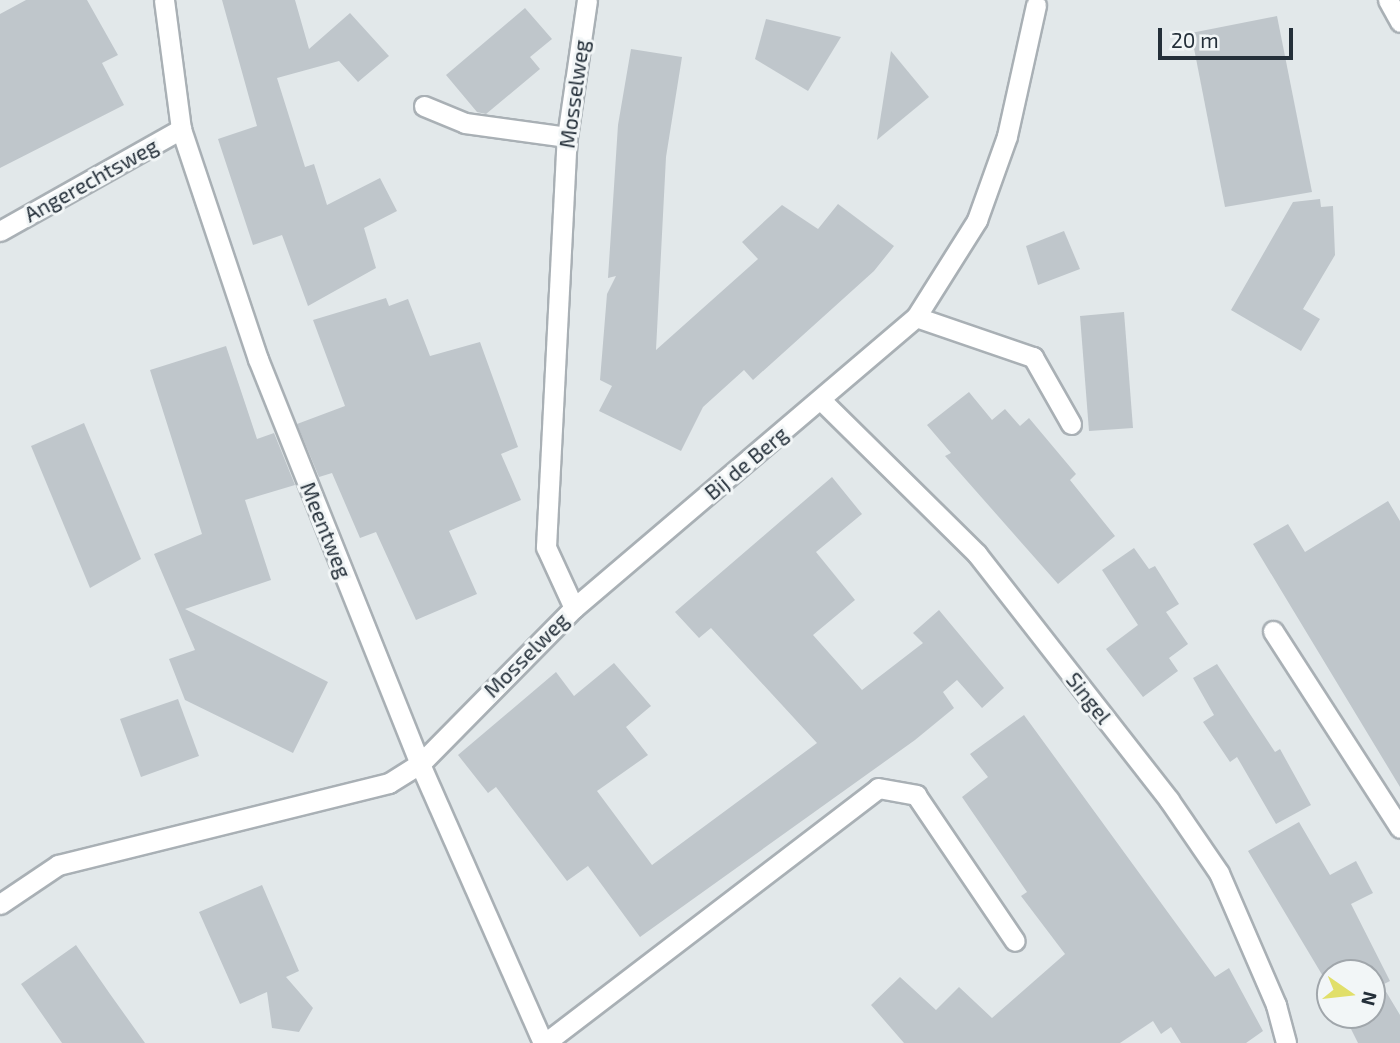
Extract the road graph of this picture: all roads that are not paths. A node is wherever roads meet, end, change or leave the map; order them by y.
1 (164, 0) edge
2 (587, 0) edge
3 (1388, 0) edge
4 (1036, 5) dead end
5 (1400, 22) edge
6 (424, 106) dead end
7 (181, 129) junction
8 (567, 137) junction
9 (0, 231) edge
10 (916, 317) junction
11 (821, 400) junction
12 (1071, 424) dead end
13 (574, 608) junction
14 (1273, 631) dead end
15 (420, 764) junction
16 (1400, 828) edge
17 (0, 904) edge
18 (1015, 942) dead end
19 (544, 1043) edge
20 (1286, 1043) edge

1 - 7 street, Meentweg
2 - 8 street, Mosselweg
3 - 5 street
4 - 10 street, Bij de Berg
6 - 8 street
7 - 9 street, Angerechtsweg
7 - 15 street, Meentweg
8 - 13 street, Mosselweg
10 - 11 street, Bij de Berg
10 - 12 street
11 - 13 street, Bij de Berg
11 - 20 street, Singel
13 - 15 street, Mosselweg
14 - 16 street
15 - 17 street, Mosselweg
15 - 19 street, Meentweg
18 - 19 street

